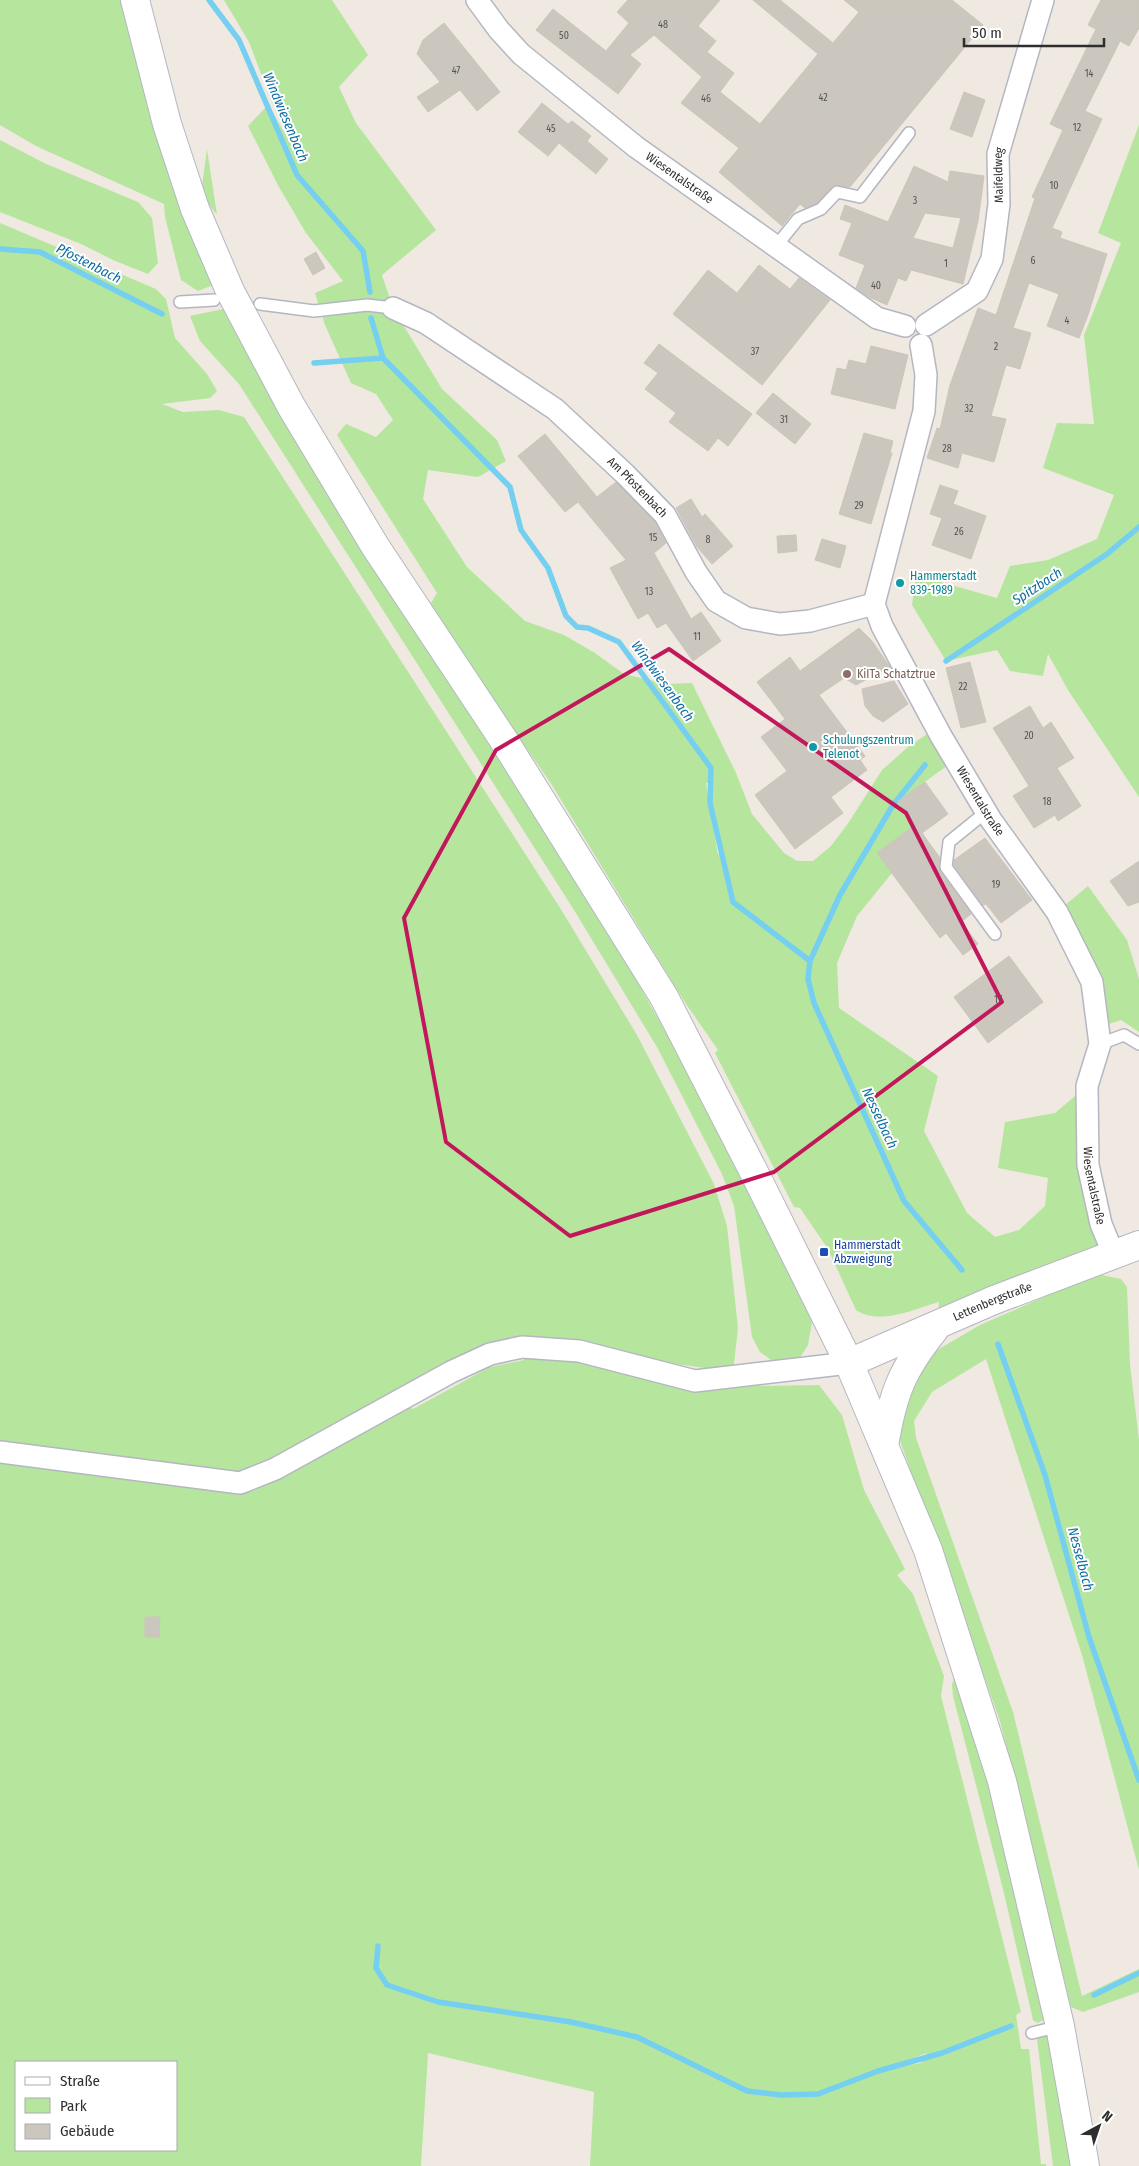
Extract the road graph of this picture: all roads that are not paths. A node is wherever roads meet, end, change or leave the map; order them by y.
1 (136, 0) edge
2 (477, 0) edge
3 (1043, 0) edge
4 (908, 133) dead end
5 (777, 245) junction
6 (214, 300) dead end
7 (180, 302) dead end
8 (260, 304) dead end
9 (393, 308) joint
10 (926, 325) junction
11 (904, 326) junction
12 (921, 346) junction
13 (874, 604) junction
14 (986, 812) junction
15 (995, 934) dead end
16 (1100, 1044) junction
17 (1139, 1044) edge
18 (1139, 1245) edge
19 (1113, 1253) junction
20 (937, 1326) junction
21 (848, 1363) junction
22 (884, 1445) junction
23 (0, 1452) edge
24 (1060, 2026) junction
25 (1032, 2033) dead end
26 (1085, 2166) edge

1 - 21 main road
2 - 5 street, Wiesentalstraße
3 - 10 street, Maifeldweg
4 - 5 lane
5 - 11 street, Wiesentalstraße
6 - 7 lane
8 - 9 lane
9 - 13 street, Am Pfostenbach
10 - 11 street
10 - 12 street
11 - 12 street
12 - 13 street
13 - 14 street, Wiesentalstraße
14 - 15 lane
14 - 16 street, Wiesentalstraße
16 - 17 lane
16 - 19 street, Wiesentalstraße
18 - 19 main road, Lettenbergstraße
19 - 20 main road, Lettenbergstraße
20 - 21 main road, Lettenbergstraße
20 - 22 main road
21 - 22 main road
21 - 23 street
22 - 24 main road
24 - 25 lane
24 - 26 main road

